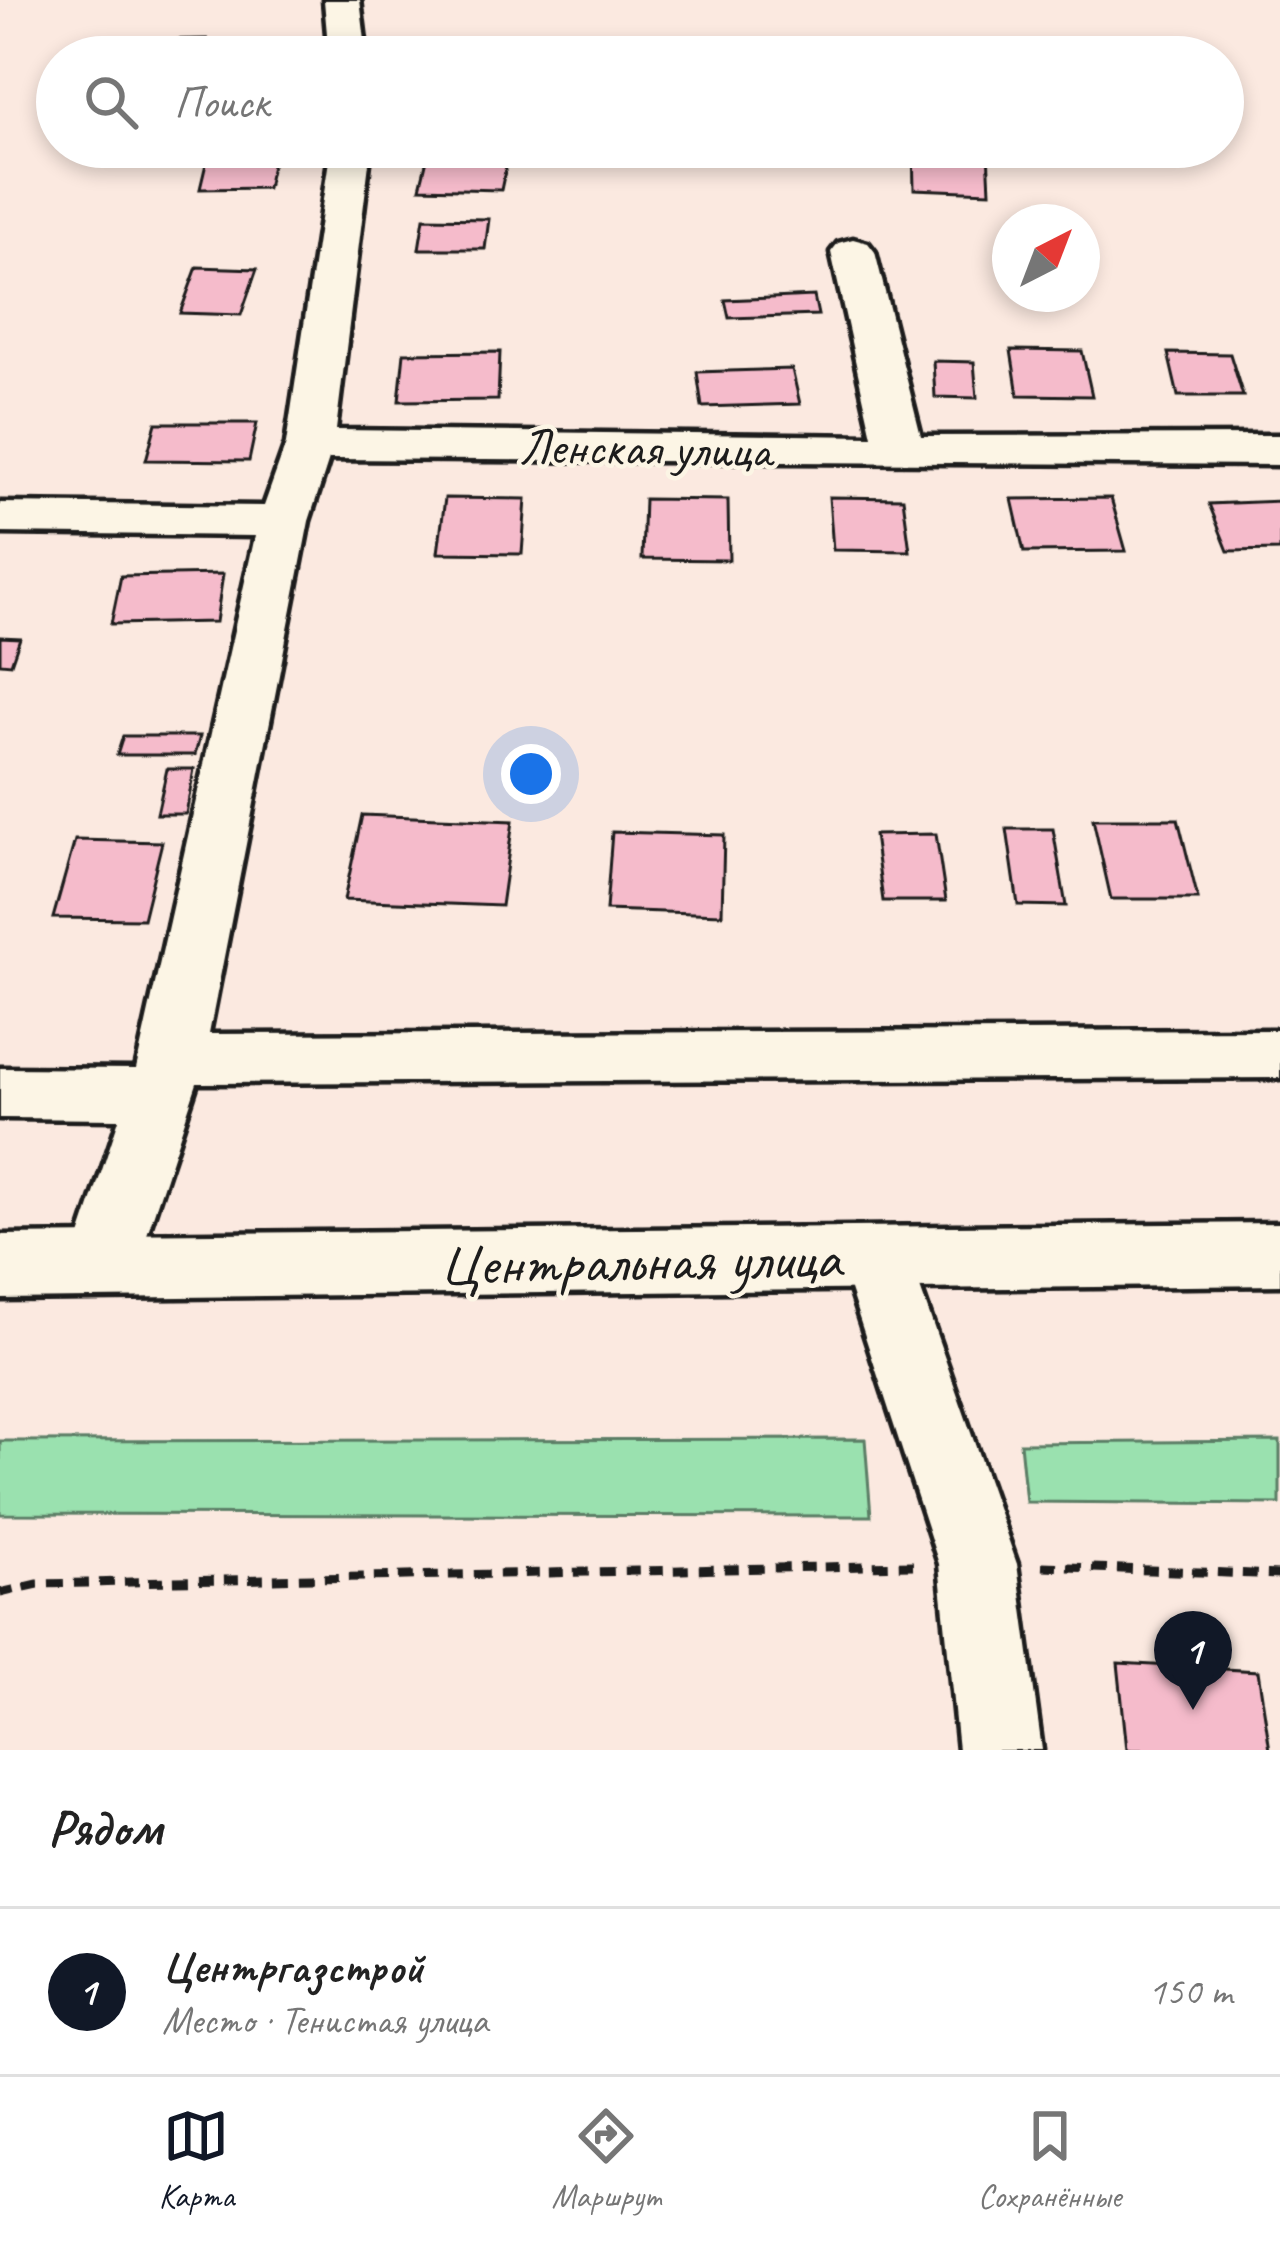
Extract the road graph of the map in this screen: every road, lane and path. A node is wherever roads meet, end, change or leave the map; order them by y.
1 (342, 0) edge
2 (346, 36) edge
3 (348, 168) edge
4 (854, 252) dead end
5 (310, 444) junction
6 (1280, 450) edge
7 (900, 451) junction
8 (0, 518) edge
9 (284, 521) junction
10 (1280, 1054) edge
11 (167, 1076) junction
12 (0, 1094) edge
13 (1280, 1254) edge
14 (875, 1259) junction
15 (105, 1266) junction
16 (0, 1267) edge
17 (978, 1564) junction
18 (1280, 1575) edge
19 (0, 1593) edge
20 (1000, 1750) edge

1 - 2 street
3 - 5 street
4 - 7 street
5 - 7 street, Ленская улица
5 - 9 street
6 - 7 street, Ленская улица
8 - 9 street
9 - 11 street
10 - 11 street
11 - 12 street
11 - 15 street
13 - 14 main road, Центральная улица
14 - 15 main road, Центральная улица
14 - 17 street
15 - 16 main road, Центральная улица
17 - 18 path
17 - 19 path
17 - 20 street

